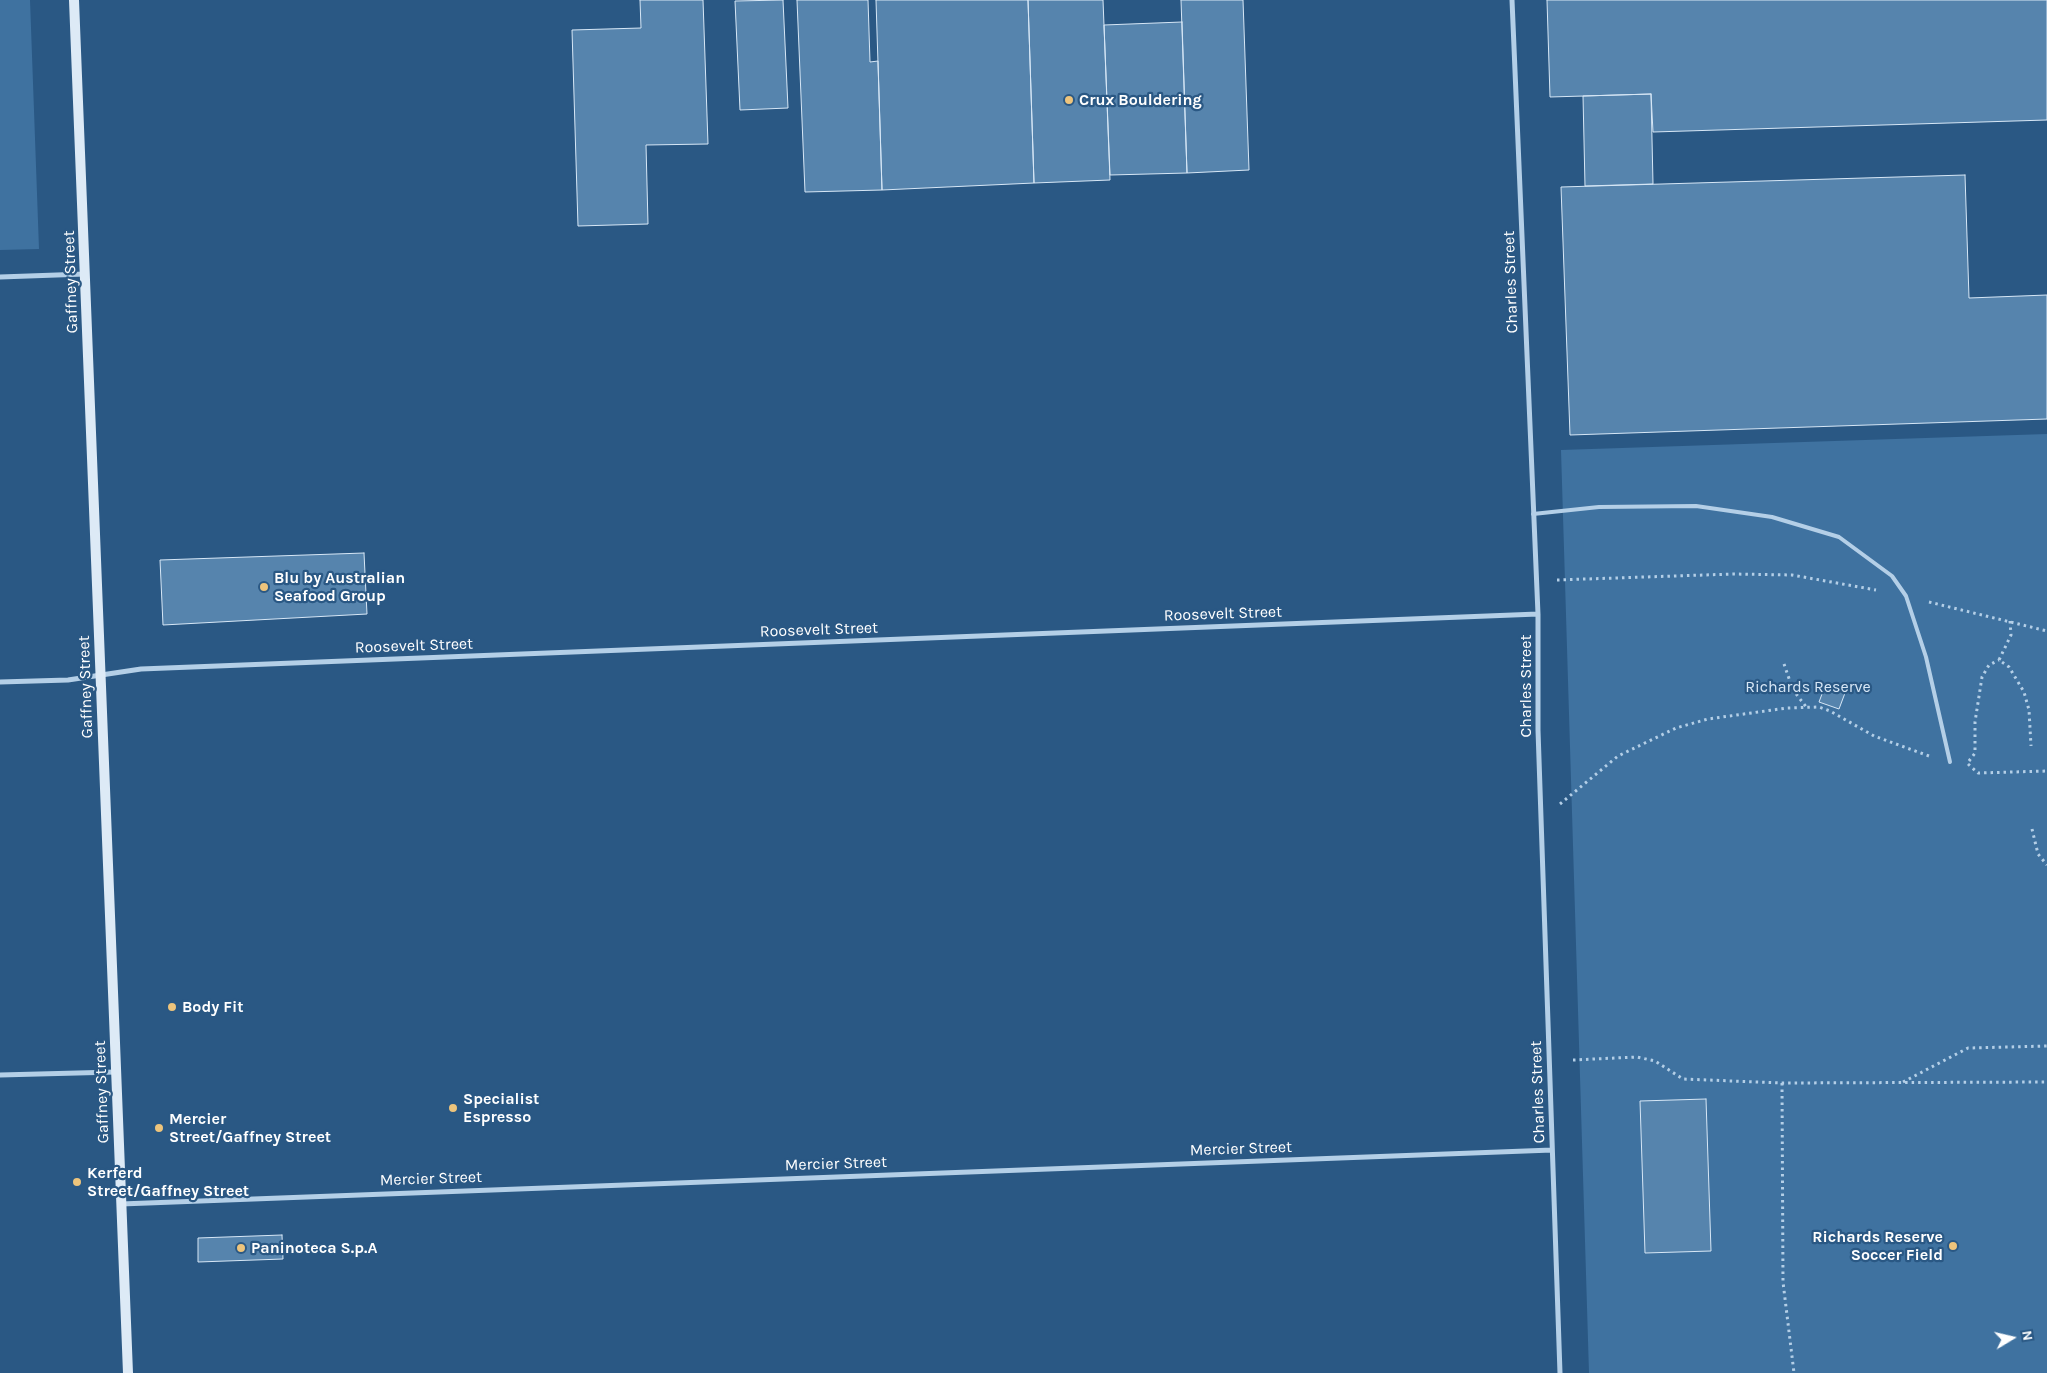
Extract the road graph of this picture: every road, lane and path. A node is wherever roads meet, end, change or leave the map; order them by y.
1 (74, 0) edge
2 (1512, 0) edge
3 (86, 274) junction
4 (0, 277) edge
5 (1533, 514) junction
6 (1536, 581) junction
7 (1906, 596) junction
8 (1538, 614) junction
9 (2010, 622) junction
10 (2047, 631) edge
11 (2000, 660) junction
12 (1784, 664) dead end
13 (101, 676) junction
14 (0, 682) edge
15 (1807, 708) junction
16 (2031, 746) dead end
17 (1950, 762) junction
18 (1967, 763) junction
19 (2047, 771) edge
20 (1541, 818) junction
21 (2032, 829) dead end
22 (2047, 865) edge
23 (2047, 1046) edge
24 (1573, 1060) dead end
25 (116, 1072) junction
26 (0, 1075) edge
27 (1902, 1082) junction
28 (2047, 1082) edge
29 (1782, 1083) junction
30 (1552, 1150) junction
31 (121, 1204) junction
32 (1794, 1371) edge
33 (128, 1373) edge
34 (1560, 1373) edge
35 (1789, 1373) edge

1 - 3 main road, Gaffney Street
2 - 5 street, Charles Street
3 - 4 street
3 - 13 main road, Gaffney Street
5 - 6 street, Charles Street
5 - 7 lane
6 - 7 path
6 - 8 street, Charles Street
7 - 9 path
7 - 17 lane
8 - 13 street, Roosevelt Street
8 - 20 street, Charles Street
9 - 10 path
9 - 11 path
11 - 16 path
11 - 18 path
12 - 15 path
13 - 14 street, Roosevelt Street
13 - 25 main road, Gaffney Street
15 - 17 path
15 - 20 path
17 - 18 path
18 - 19 path
20 - 30 street, Charles Street
21 - 22 path
23 - 27 path
24 - 29 path
25 - 26 street
25 - 31 main road, Gaffney Street
27 - 28 path
27 - 29 path
29 - 32 path
30 - 31 street, Mercier Street
30 - 34 street, Charles Street
31 - 33 main road, Gaffney Street
32 - 35 path

